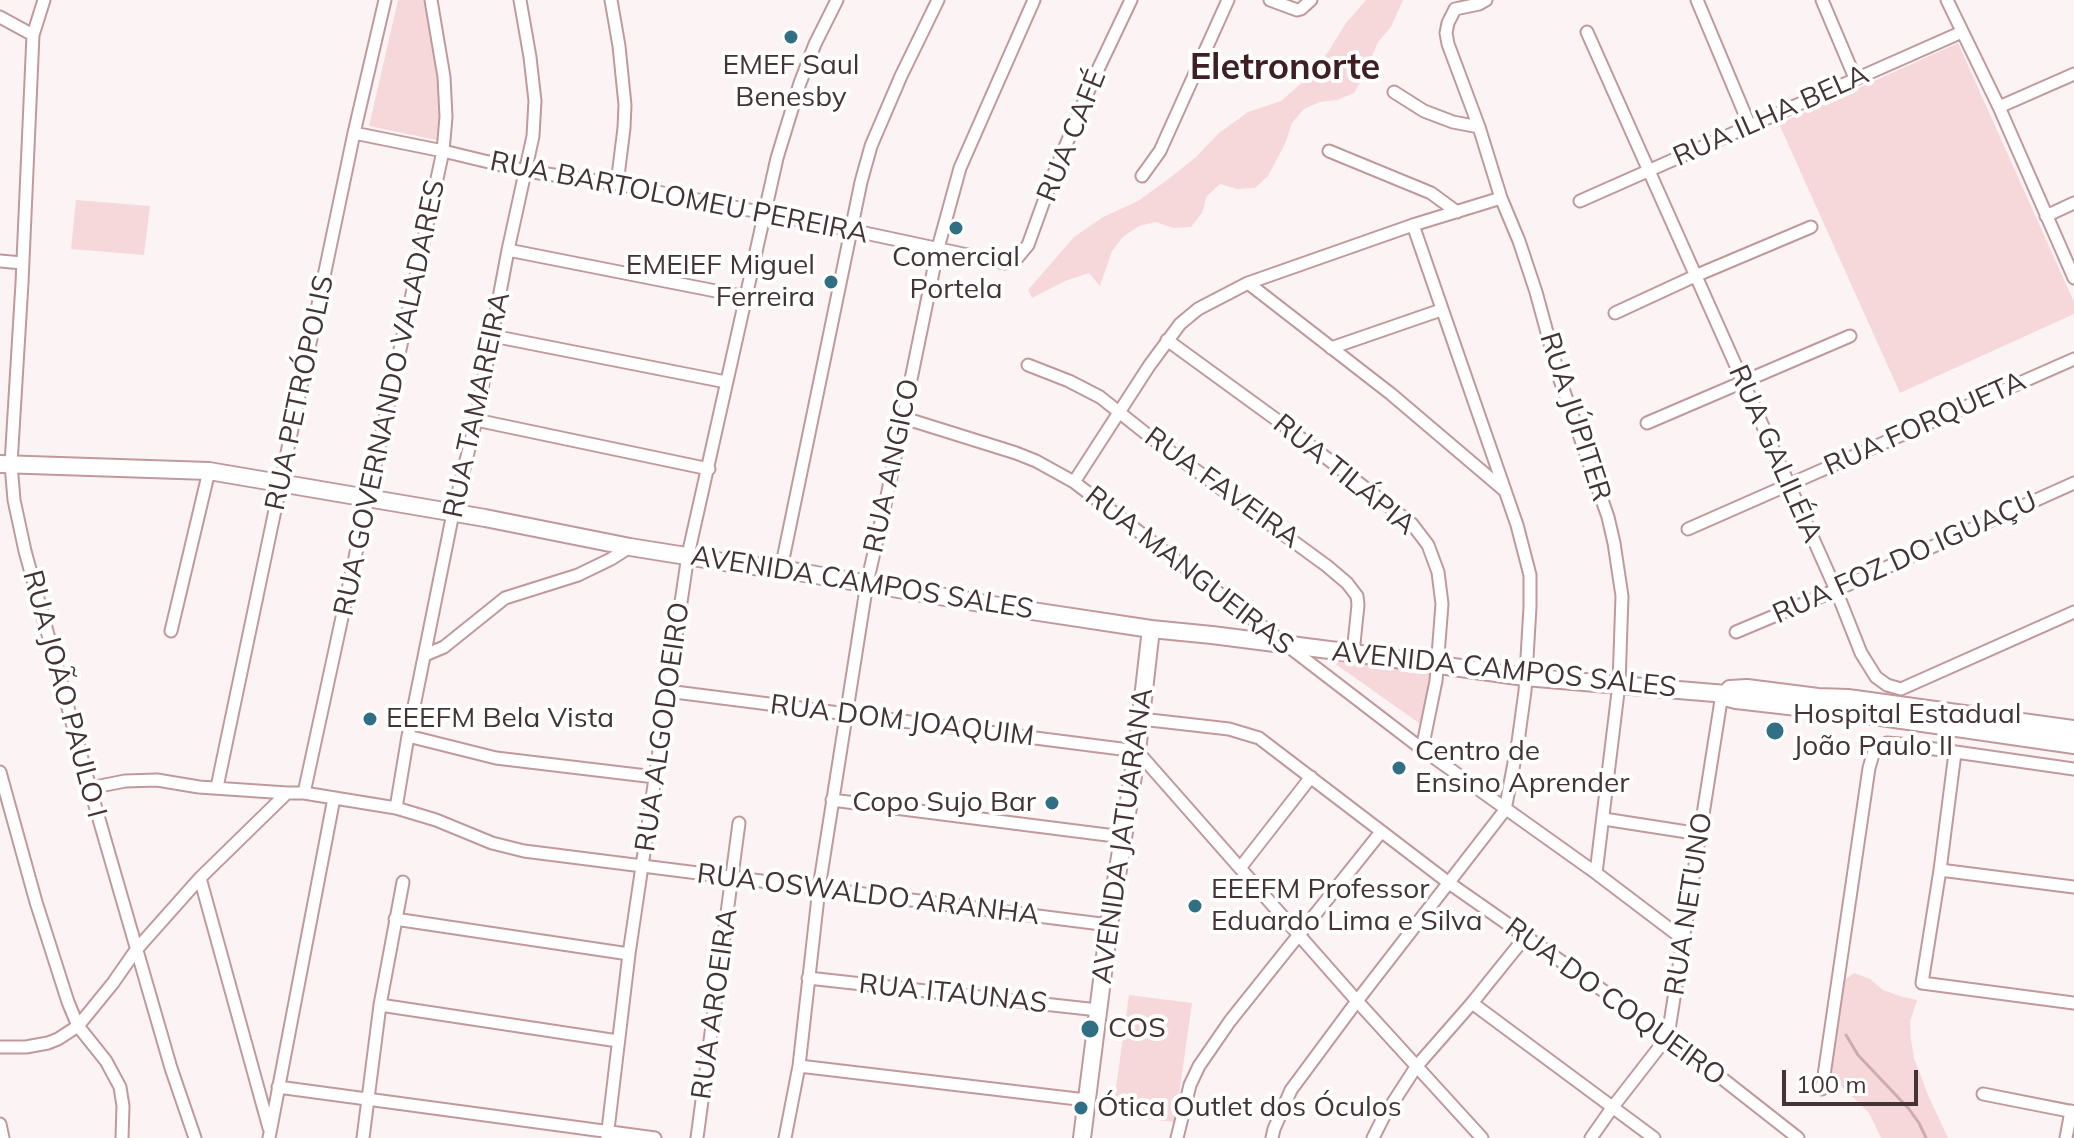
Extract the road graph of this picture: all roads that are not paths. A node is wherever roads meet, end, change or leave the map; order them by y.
1 (385, 0) edge
2 (431, 0) edge
3 (520, 0) edge
4 (611, 0) edge
5 (837, 0) edge
6 (938, 0) edge
7 (1034, 0) edge
8 (1131, 0) edge
9 (1228, 0) edge
10 (1270, 0) edge
11 (1311, 0) edge
12 (1486, 0) edge
13 (1697, 0) edge
14 (1822, 0) edge
15 (1947, 0) edge
16 (40, 3) edge
17 (1451, 4) edge
18 (0, 17) edge
19 (1587, 32) dead end
20 (1962, 32) junction
21 (33, 35) junction
22 (2074, 74) edge
23 (1855, 78) junction
24 (1394, 92) dead end
25 (1999, 107) junction
26 (1749, 124) junction
27 (1479, 127) junction
28 (354, 133) junction
29 (443, 151) junction
30 (1329, 151) dead end
31 (1649, 168) junction
32 (526, 171) junction
33 (1142, 176) dead end
34 (617, 184) junction
35 (1501, 198) junction
36 (1580, 201) dead end
37 (2074, 203) edge
38 (1457, 212) junction
39 (764, 213) junction
40 (2046, 216) junction
41 (1413, 225) junction
42 (1811, 227) dead end
43 (851, 230) junction
44 (938, 248) junction
45 (508, 250) junction
46 (0, 261) edge
47 (22, 263) junction
48 (1005, 263) joint
49 (1695, 276) junction
50 (2074, 278) edge
51 (1248, 283) junction
52 (746, 297) junction
53 (1441, 310) junction
54 (1615, 313) dead end
55 (493, 336) junction
56 (1850, 336) dead end
57 (1167, 340) junction
58 (1331, 348) junction
59 (2074, 359) edge
60 (1028, 365) dead end
61 (726, 382) junction
62 (1743, 383) junction
63 (1119, 410) junction
64 (904, 418) junction
65 (476, 420) junction
66 (1647, 423) dead end
67 (5, 464) edge
68 (709, 469) junction
69 (209, 471) junction
70 (1074, 482) junction
71 (281, 483) junction
72 (2074, 483) edge
73 (1788, 484) junction
74 (1505, 490) junction
75 (367, 498) junction
76 (453, 513) junction
77 (1688, 529) dead end
78 (630, 547) junction
79 (688, 555) junction
80 (781, 569) junction
81 (867, 583) junction
82 (1836, 590) junction
83 (2074, 612) edge
84 (1151, 629) junction
85 (171, 631) dead end
86 (1736, 632) dead end
87 (1284, 644) junction
88 (1353, 653) junction
89 (425, 655) junction
90 (1438, 666) junction
91 (1525, 677) junction
92 (1619, 684) junction
93 (667, 691) junction
94 (1724, 694) junction
95 (1873, 708) junction
96 (845, 713) junction
97 (1141, 719) junction
98 (2074, 729) edge
99 (408, 736) junction
100 (2074, 745) edge
101 (1422, 749) junction
102 (1137, 751) junction
103 (1955, 753) junction
104 (2074, 769) edge
105 (0, 772) edge
106 (655, 777) junction
107 (1311, 777) junction
108 (217, 787) junction
109 (90, 788) junction
110 (287, 793) junction
111 (304, 793) junction
112 (334, 798) junction
113 (832, 800) junction
114 (396, 808) junction
115 (1505, 810) junction
116 (1604, 819) junction
117 (739, 823) dead end
118 (1381, 832) junction
119 (1700, 834) junction
120 (1123, 837) junction
121 (643, 865) junction
122 (1240, 868) junction
123 (1940, 870) junction
124 (1596, 873) junction
125 (200, 878) junction
126 (732, 878) junction
127 (403, 882) dead end
128 (1449, 883) junction
129 (2074, 887) edge
130 (819, 888) junction
131 (395, 919) junction
132 (1109, 925) junction
133 (1298, 934) junction
134 (1526, 936) junction
135 (1683, 939) junction
136 (136, 950) junction
137 (629, 954) junction
138 (808, 978) junction
139 (1357, 1001) junction
140 (1472, 1003) junction
141 (2074, 1003) edge
142 (380, 1005) junction
143 (1098, 1010) junction
144 (78, 1026) junction
145 (1668, 1036) junction
146 (618, 1041) junction
147 (0, 1047) edge
148 (799, 1066) junction
149 (1416, 1067) junction
150 (278, 1087) junction
151 (1822, 1089) dead end
152 (1983, 1094) dead end
153 (369, 1098) junction
154 (1086, 1100) junction
155 (1612, 1108) junction
156 (2073, 1111) edge
157 (0, 1124) edge
158 (270, 1135) edge
159 (607, 1135) edge
160 (3, 1138) edge
161 (122, 1138) edge
162 (195, 1138) edge
163 (363, 1138) edge
164 (655, 1138) edge
165 (697, 1138) edge
166 (785, 1138) edge
167 (1082, 1138) edge
168 (1177, 1138) edge
169 (1272, 1138) edge
170 (1373, 1138) edge
171 (1482, 1138) edge
172 (1591, 1138) edge
173 (1654, 1138) edge
174 (1798, 1138) edge
175 (2066, 1138) edge

1 - 28 street, RUA PETRÓPOLIS
2 - 29 street, RUA GOVERNANDO VALADARES
3 - 32 street, RUA TAMAREIRA
4 - 34 street
5 - 39 street, RUA ALGODOEIRO
6 - 43 street
7 - 44 street, RUA ANGICO
8 - 48 street, RUA CAFÉ
9 - 33 street
10 - 11 street
12 - 17 street, RUA JÚPITER
13 - 26 street
14 - 23 street
15 - 20 street
16 - 21 street, RUA JOÃO PAULO I
17 - 27 street, RUA JÚPITER
18 - 21 street
19 - 31 street, RUA GALILÉIA
20 - 23 street, RUA ILHA BELA
20 - 25 street
21 - 47 street, RUA JOÃO PAULO I
22 - 25 street
23 - 26 street, RUA ILHA BELA
24 - 27 street
25 - 40 street
26 - 31 street, RUA ILHA BELA
27 - 35 street, RUA JÚPITER
28 - 29 street, RUA BARTOLOMEU PEREIRA
28 - 71 street, RUA PETRÓPOLIS
29 - 32 street, RUA BARTOLOMEU PEREIRA
29 - 75 street, RUA GOVERNANDO VALADARES
30 - 38 street
31 - 36 street, RUA ILHA BELA
31 - 49 street, RUA GALILÉIA
32 - 34 street, RUA BARTOLOMEU PEREIRA
32 - 45 street, RUA TAMAREIRA
34 - 39 street, RUA BARTOLOMEU PEREIRA
35 - 38 street
35 - 92 street, RUA JÚPITER
37 - 40 street
38 - 41 street
39 - 43 street, RUA BARTOLOMEU PEREIRA
39 - 52 street, RUA ALGODOEIRO
40 - 50 street
41 - 51 street
41 - 53 street
42 - 49 street
43 - 44 street, RUA BARTOLOMEU PEREIRA
43 - 80 street
44 - 48 street, RUA BARTOLOMEU PEREIRA
44 - 64 street, RUA ANGICO
45 - 52 street
45 - 55 street, RUA TAMAREIRA
46 - 47 street
47 - 67 street, RUA JOÃO PAULO I
49 - 54 street
49 - 62 street, RUA GALILÉIA
51 - 57 street
51 - 58 street
52 - 61 street, RUA ALGODOEIRO
53 - 58 street
53 - 74 street
55 - 61 street
55 - 65 street, RUA TAMAREIRA
56 - 62 street
57 - 63 street
57 - 90 street, RUA TILÁPIA
58 - 74 street
59 - 73 street, RUA FORQUETA
60 - 63 street, RUA FAVEIRA
61 - 68 street, RUA ALGODOEIRO
62 - 66 street
62 - 73 street, RUA GALILÉIA
63 - 70 street
63 - 88 street, RUA FAVEIRA
64 - 70 street, RUA MANGUEIRAS
64 - 81 street, RUA ANGICO
65 - 68 street
65 - 76 street, RUA TAMAREIRA
67 - 69 street, AVENIDA CAMPOS SALES
67 - 109 street, RUA JOÃO PAULO I
68 - 79 street, RUA ALGODOEIRO
69 - 71 street, AVENIDA CAMPOS SALES
69 - 85 street
70 - 87 street, RUA MANGUEIRAS
71 - 75 street, AVENIDA CAMPOS SALES
71 - 108 street, RUA PETRÓPOLIS
72 - 82 street, RUA FOZ DO IGUAÇU
73 - 77 street, RUA FORQUETA
73 - 82 street, RUA GALILÉIA
74 - 91 street
75 - 76 street, AVENIDA CAMPOS SALES
75 - 111 street, RUA GOVERNANDO VALADARES
76 - 78 street, AVENIDA CAMPOS SALES
76 - 89 street, RUA TAMAREIRA
78 - 79 street, AVENIDA CAMPOS SALES
78 - 89 street
79 - 80 street, AVENIDA CAMPOS SALES
79 - 93 street, RUA ALGODOEIRO
80 - 81 street, AVENIDA CAMPOS SALES
81 - 84 street, AVENIDA CAMPOS SALES
81 - 96 street, RUA ANGICO
82 - 83 street, RUA GALILÉIA
82 - 86 street, RUA FOZ DO IGUAÇU
84 - 87 street, AVENIDA CAMPOS SALES
84 - 97 street, AVENIDA JATUARANA
87 - 88 street, AVENIDA CAMPOS SALES
87 - 101 street, RUA MANGUEIRAS
88 - 90 street, AVENIDA CAMPOS SALES
89 - 99 street, RUA TAMAREIRA
90 - 91 street, AVENIDA CAMPOS SALES
90 - 101 street, RUA TILÁPIA
91 - 92 street, AVENIDA CAMPOS SALES
91 - 115 street
92 - 94 street, AVENIDA CAMPOS SALES
92 - 116 street, RUA JÚPITER
93 - 96 street, RUA DOM JOAQUIM
93 - 106 street, RUA ALGODOEIRO
94 - 95 street, AVENIDA CAMPOS SALES
94 - 119 street, RUA NETUNO
95 - 98 street, AVENIDA CAMPOS SALES
95 - 100 street, AVENIDA CAMPOS SALES
96 - 102 street, RUA DOM JOAQUIM
96 - 113 street, RUA ANGICO
97 - 102 street, AVENIDA JATUARANA
97 - 107 street, RUA DO COQUEIRO
99 - 106 street
99 - 114 street, RUA TAMAREIRA
101 - 115 street, RUA MANGUEIRAS
102 - 120 street, AVENIDA JATUARANA
102 - 122 street
103 - 104 street
103 - 123 street
103 - 151 street
105 - 144 street
106 - 121 street, RUA ALGODOEIRO
107 - 118 street, RUA DO COQUEIRO
107 - 122 street
108 - 109 street
108 - 110 street
109 - 136 street, RUA JOÃO PAULO I
110 - 111 street, RUA OSWALDO ARANHA
110 - 125 street
111 - 112 street, RUA OSWALDO ARANHA
112 - 114 street, RUA OSWALDO ARANHA
112 - 150 street
113 - 120 street
113 - 130 street, RUA ANGICO
114 - 121 street, RUA OSWALDO ARANHA
115 - 124 street, RUA MANGUEIRAS
115 - 128 street
116 - 119 street
116 - 124 street, RUA JÚPITER
117 - 126 street, RUA AROEIRA
118 - 128 street, RUA DO COQUEIRO
118 - 133 street
119 - 135 street, RUA NETUNO
120 - 132 street, AVENIDA JATUARANA
121 - 126 street, RUA OSWALDO ARANHA
121 - 137 street, RUA ALGODOEIRO
122 - 133 street
123 - 129 street
123 - 141 street
124 - 135 street, RUA MANGUEIRAS
125 - 136 street
125 - 158 street
126 - 130 street, RUA OSWALDO ARANHA
126 - 165 street, RUA AROEIRA
127 - 131 street
128 - 134 street, RUA DO COQUEIRO
128 - 139 street
130 - 132 street, RUA OSWALDO ARANHA
130 - 138 street, RUA ANGICO
131 - 137 street
131 - 142 street
132 - 143 street, AVENIDA JATUARANA
133 - 139 street
133 - 168 street
134 - 140 street
134 - 145 street, RUA DO COQUEIRO
135 - 145 street, RUA NETUNO
136 - 144 street
136 - 162 street, RUA JOÃO PAULO I
137 - 146 street, RUA ALGODOEIRO
138 - 143 street, RUA ITAUNAS
138 - 148 street, RUA ANGICO
139 - 149 street
139 - 169 street
140 - 149 street
140 - 155 street
142 - 146 street
142 - 153 street
143 - 154 street, AVENIDA JATUARANA
144 - 147 street
144 - 161 street
145 - 155 street, RUA NETUNO
145 - 174 street, RUA DO COQUEIRO
146 - 159 street, RUA ALGODOEIRO
148 - 154 street
148 - 166 street, RUA ANGICO
149 - 170 street
149 - 171 street
150 - 153 street
150 - 158 street
152 - 156 street
153 - 159 street
153 - 163 street
154 - 167 street, AVENIDA JATUARANA
155 - 172 street, RUA NETUNO
155 - 173 street
156 - 175 street
157 - 160 street
159 - 164 street

